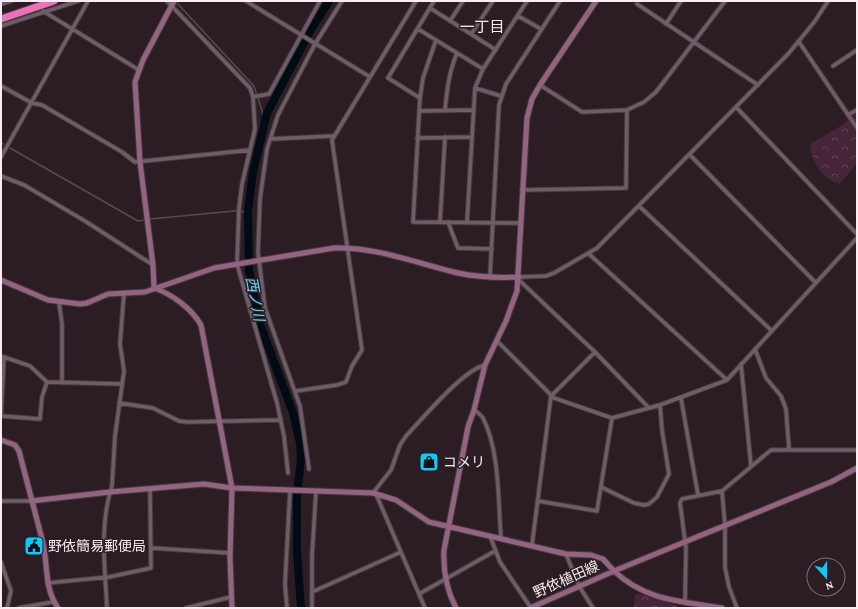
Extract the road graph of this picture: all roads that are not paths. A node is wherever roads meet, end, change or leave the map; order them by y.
1 (10, 1) edge
2 (54, 1) edge
3 (78, 1) edge
4 (88, 1) edge
5 (167, 1) edge
6 (246, 1) edge
7 (320, 1) edge
8 (342, 1) edge
9 (416, 1) edge
10 (434, 1) edge
11 (463, 1) edge
12 (493, 1) edge
13 (527, 1) edge
14 (560, 1) edge
15 (596, 1) edge
16 (681, 1) edge
17 (725, 1) edge
18 (828, 1) edge
19 (1, 4) edge
20 (172, 4) edge
21 (637, 4) dead end
22 (430, 8) junction
23 (43, 12) junction
24 (518, 16) junction
25 (1, 19) edge
26 (450, 21) junction
27 (666, 24) junction
28 (1, 26) edge
29 (418, 28) junction
30 (73, 30) junction
31 (541, 30) junction
32 (471, 34) junction
33 (303, 36) junction
34 (436, 40) junction
35 (799, 42) junction
36 (694, 43) junction
37 (315, 44) junction
38 (496, 50) junction
39 (857, 50) edge
40 (457, 53) junction
41 (833, 66) dead end
42 (483, 69) junction
43 (139, 70) junction
44 (370, 77) junction
45 (540, 85) junction
46 (758, 85) junction
47 (1, 86) edge
48 (475, 88) junction
49 (501, 96) junction
50 (254, 97) junction
51 (420, 98) junction
52 (32, 104) junction
53 (736, 107) junction
54 (445, 110) junction
55 (473, 110) junction
56 (627, 110) junction
57 (857, 110) edge
58 (419, 111) junction
59 (848, 115) junction
60 (857, 128) edge
61 (333, 136) junction
62 (445, 137) junction
63 (471, 137) junction
64 (417, 138) junction
65 (270, 139) junction
66 (250, 150) junction
67 (690, 155) junction
68 (1, 156) edge
69 (140, 162) junction
70 (1, 176) edge
71 (522, 190) junction
72 (639, 206) junction
73 (440, 222) junction
74 (448, 222) junction
75 (467, 222) junction
76 (493, 222) junction
77 (521, 223) junction
78 (857, 234) edge
79 (857, 238) edge
80 (346, 248) junction
81 (492, 249) junction
82 (589, 254) junction
83 (260, 261) junction
84 (237, 264) junction
85 (153, 265) junction
86 (490, 276) junction
87 (519, 278) junction
88 (1, 280) edge
89 (816, 283) junction
90 (154, 288) junction
91 (124, 293) junction
92 (59, 302) junction
93 (772, 331) junction
94 (496, 341) junction
95 (755, 349) junction
96 (595, 352) junction
97 (2, 357) edge
98 (741, 364) junction
99 (485, 365) junction
100 (727, 380) junction
101 (47, 382) junction
102 (62, 383) junction
103 (122, 384) junction
104 (296, 391) junction
105 (551, 396) junction
106 (681, 398) junction
107 (119, 403) junction
108 (660, 404) junction
109 (649, 408) junction
110 (474, 410) junction
111 (1, 416) edge
112 (612, 418) junction
113 (280, 420) junction
114 (218, 421) junction
115 (1, 440) edge
116 (789, 449) junction
117 (857, 450) edge
118 (751, 466) junction
119 (857, 468) edge
120 (309, 469) dead end
121 (288, 473) dead end
122 (150, 488) junction
123 (232, 488) junction
124 (601, 488) junction
125 (290, 491) junction
126 (722, 491) junction
127 (110, 492) junction
128 (316, 492) junction
129 (375, 493) junction
130 (698, 495) junction
131 (1, 501) edge
132 (31, 501) junction
133 (538, 501) junction
134 (725, 526) junction
135 (448, 528) junction
136 (490, 536) junction
137 (501, 538) junction
138 (686, 542) junction
139 (532, 545) junction
140 (152, 548) junction
141 (495, 551) junction
142 (401, 552) junction
143 (230, 553) junction
144 (566, 554) junction
145 (1, 562) edge
146 (614, 571) junction
147 (104, 577) junction
148 (445, 579) junction
149 (47, 583) junction
150 (579, 586) junction
151 (312, 592) junction
152 (419, 594) junction
153 (231, 597) junction
154 (53, 602) junction
155 (685, 602) junction
156 (27, 607) edge
157 (8, 608) edge
158 (19, 608) edge
159 (58, 608) edge
160 (107, 608) edge
161 (186, 608) edge
162 (232, 608) edge
163 (287, 608) edge
164 (312, 608) edge
165 (425, 608) edge
166 (456, 608) edge
167 (531, 608) edge
168 (594, 608) edge
169 (722, 608) edge
170 (738, 608) edge

1 - 19 street
2 - 25 highway
3 - 23 street
4 - 30 street
5 - 20 street
6 - 33 street
7 - 33 street
8 - 37 street
9 - 44 street
10 - 22 street
11 - 26 street
12 - 32 street
13 - 24 street
14 - 31 street
15 - 45 street
16 - 27 street
17 - 36 street
18 - 35 street
20 - 43 street
20 - 50 street
21 - 27 street
22 - 26 street
22 - 29 street
23 - 28 street
23 - 30 street
24 - 31 street
24 - 38 street
26 - 32 street
27 - 36 street
29 - 34 street
29 - 51 street
30 - 43 street
30 - 52 street
31 - 49 street
32 - 38 street
33 - 37 street
33 - 50 street
34 - 40 street
34 - 51 street
35 - 46 street
35 - 59 street
36 - 46 street
36 - 56 street
37 - 44 street
37 - 65 street
38 - 42 street
39 - 41 street
40 - 42 street
40 - 54 street
42 - 48 street
43 - 69 street
44 - 61 street
45 - 56 street
45 - 71 street
46 - 53 street
47 - 52 street
48 - 49 street
48 - 55 street
49 - 76 street
50 - 66 street
51 - 58 street
52 - 68 street
52 - 69 street
53 - 67 street
53 - 78 street
54 - 55 street
54 - 58 street
55 - 63 street
56 - 71 street
57 - 59 street
58 - 64 street
59 - 60 street
61 - 65 street
61 - 80 street
62 - 63 street
62 - 64 street
62 - 73 street
63 - 75 street
64 - 73 street
65 - 83 street
66 - 69 street
66 - 84 street
67 - 72 street
67 - 89 street
69 - 85 street
70 - 85 street
71 - 77 street
72 - 82 street
72 - 93 street
73 - 74 street
74 - 75 street
74 - 81 street
75 - 76 street
76 - 77 street
76 - 81 street
77 - 87 street
79 - 89 street
80 - 83 street
80 - 86 street
80 - 104 street
81 - 86 street
82 - 87 street
82 - 100 street
83 - 84 street
83 - 104 street
84 - 90 street
84 - 113 street
85 - 90 street
86 - 87 street
87 - 94 street
87 - 96 street
88 - 92 street
89 - 93 street
90 - 91 street
90 - 114 street
91 - 92 street
91 - 103 street
92 - 102 street
93 - 95 street
94 - 99 street
94 - 105 street
95 - 98 street
95 - 116 street
96 - 105 street
96 - 109 street
97 - 101 street
97 - 111 street
98 - 100 street
98 - 118 street
99 - 110 street
99 - 129 street
100 - 106 street
101 - 102 street
101 - 111 street
102 - 103 street
103 - 107 street
104 - 120 street
105 - 112 street
105 - 133 street
106 - 108 street
106 - 130 street
107 - 114 street
107 - 127 street
108 - 109 street
108 - 124 street
109 - 112 street
110 - 135 street
110 - 137 street
112 - 124 street
113 - 114 street
113 - 121 street
114 - 123 street
115 - 132 street
116 - 117 street
116 - 118 street
118 - 126 street
119 - 134 street
122 - 123 street
122 - 127 street
122 - 140 street
123 - 125 street
123 - 143 street
124 - 133 street
125 - 128 street
125 - 163 street
126 - 130 street
126 - 134 street
127 - 132 street
127 - 147 street
128 - 129 street
128 - 151 street
129 - 135 street
129 - 142 street
130 - 138 street
131 - 132 street
132 - 149 street
133 - 139 street
134 - 138 street
134 - 170 street
135 - 136 street
135 - 148 street
136 - 137 street
136 - 141 street
137 - 139 street
138 - 146 street
138 - 155 street
139 - 144 street
140 - 143 street
140 - 147 street
141 - 148 street
141 - 167 street
142 - 151 street
142 - 152 street
143 - 153 street
144 - 146 street
144 - 150 street
145 - 157 street
146 - 150 street, 野依植田線
146 - 155 street, 野依植田線
147 - 149 street
147 - 160 street
148 - 152 street
148 - 166 street
149 - 154 street
150 - 167 street, 野依植田線
150 - 168 street
151 - 164 street
152 - 165 street
153 - 161 street
153 - 162 street
154 - 156 street
154 - 159 street
155 - 169 street, 野依植田線
156 - 158 street

